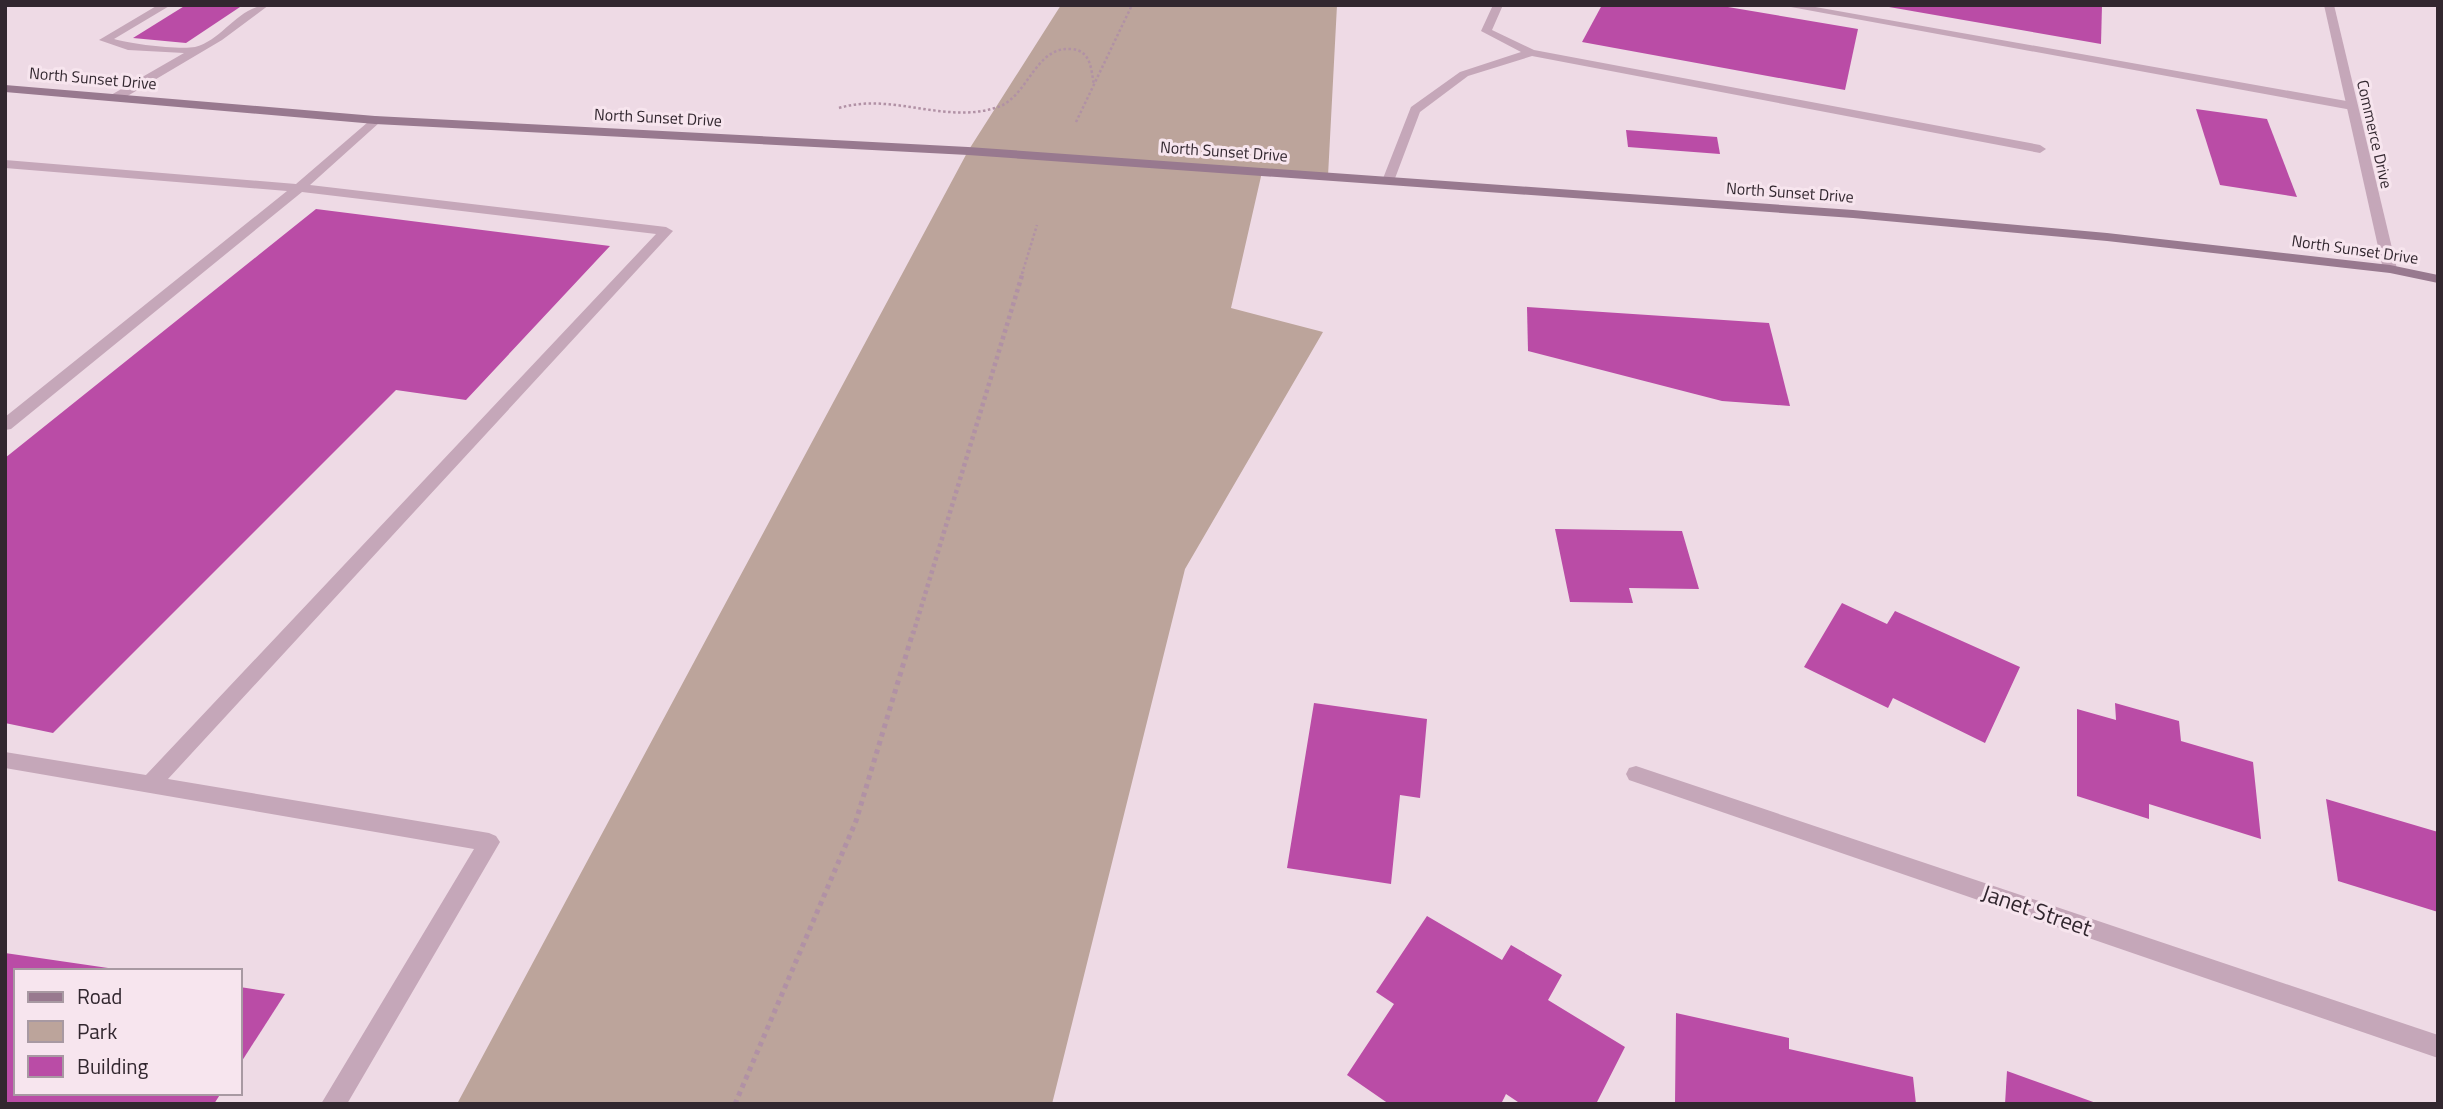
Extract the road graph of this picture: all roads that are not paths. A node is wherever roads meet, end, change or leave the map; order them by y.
1 (166, 5) edge
2 (264, 5) edge
3 (1498, 5) edge
4 (1785, 5) edge
5 (2329, 5) edge
6 (197, 50) junction
7 (1531, 53) junction
8 (5, 88) edge
9 (115, 98) junction
10 (2352, 106) junction
11 (375, 120) junction
12 (2040, 149) dead end
13 (5, 164) edge
14 (1388, 180) junction
15 (299, 188) junction
16 (2390, 269) junction
17 (2438, 279) edge
18 (5, 425) edge
19 (5, 760) edge
20 (1636, 774) dead end
21 (150, 785) junction
22 (2438, 1047) edge
23 (333, 1104) edge

1 - 6 street
2 - 6 street
3 - 7 street
4 - 10 street
5 - 10 street, Commerce Drive
6 - 9 street
7 - 12 street
7 - 14 street
8 - 9 main road, North Sunset Drive
9 - 11 main road, North Sunset Drive
10 - 16 street, Commerce Drive
11 - 14 main road, North Sunset Drive
11 - 15 street
13 - 15 street
14 - 16 main road, North Sunset Drive
15 - 18 street
15 - 21 street
16 - 17 main road, North Sunset Drive
19 - 21 street
20 - 22 street, Janet Street
21 - 23 street

